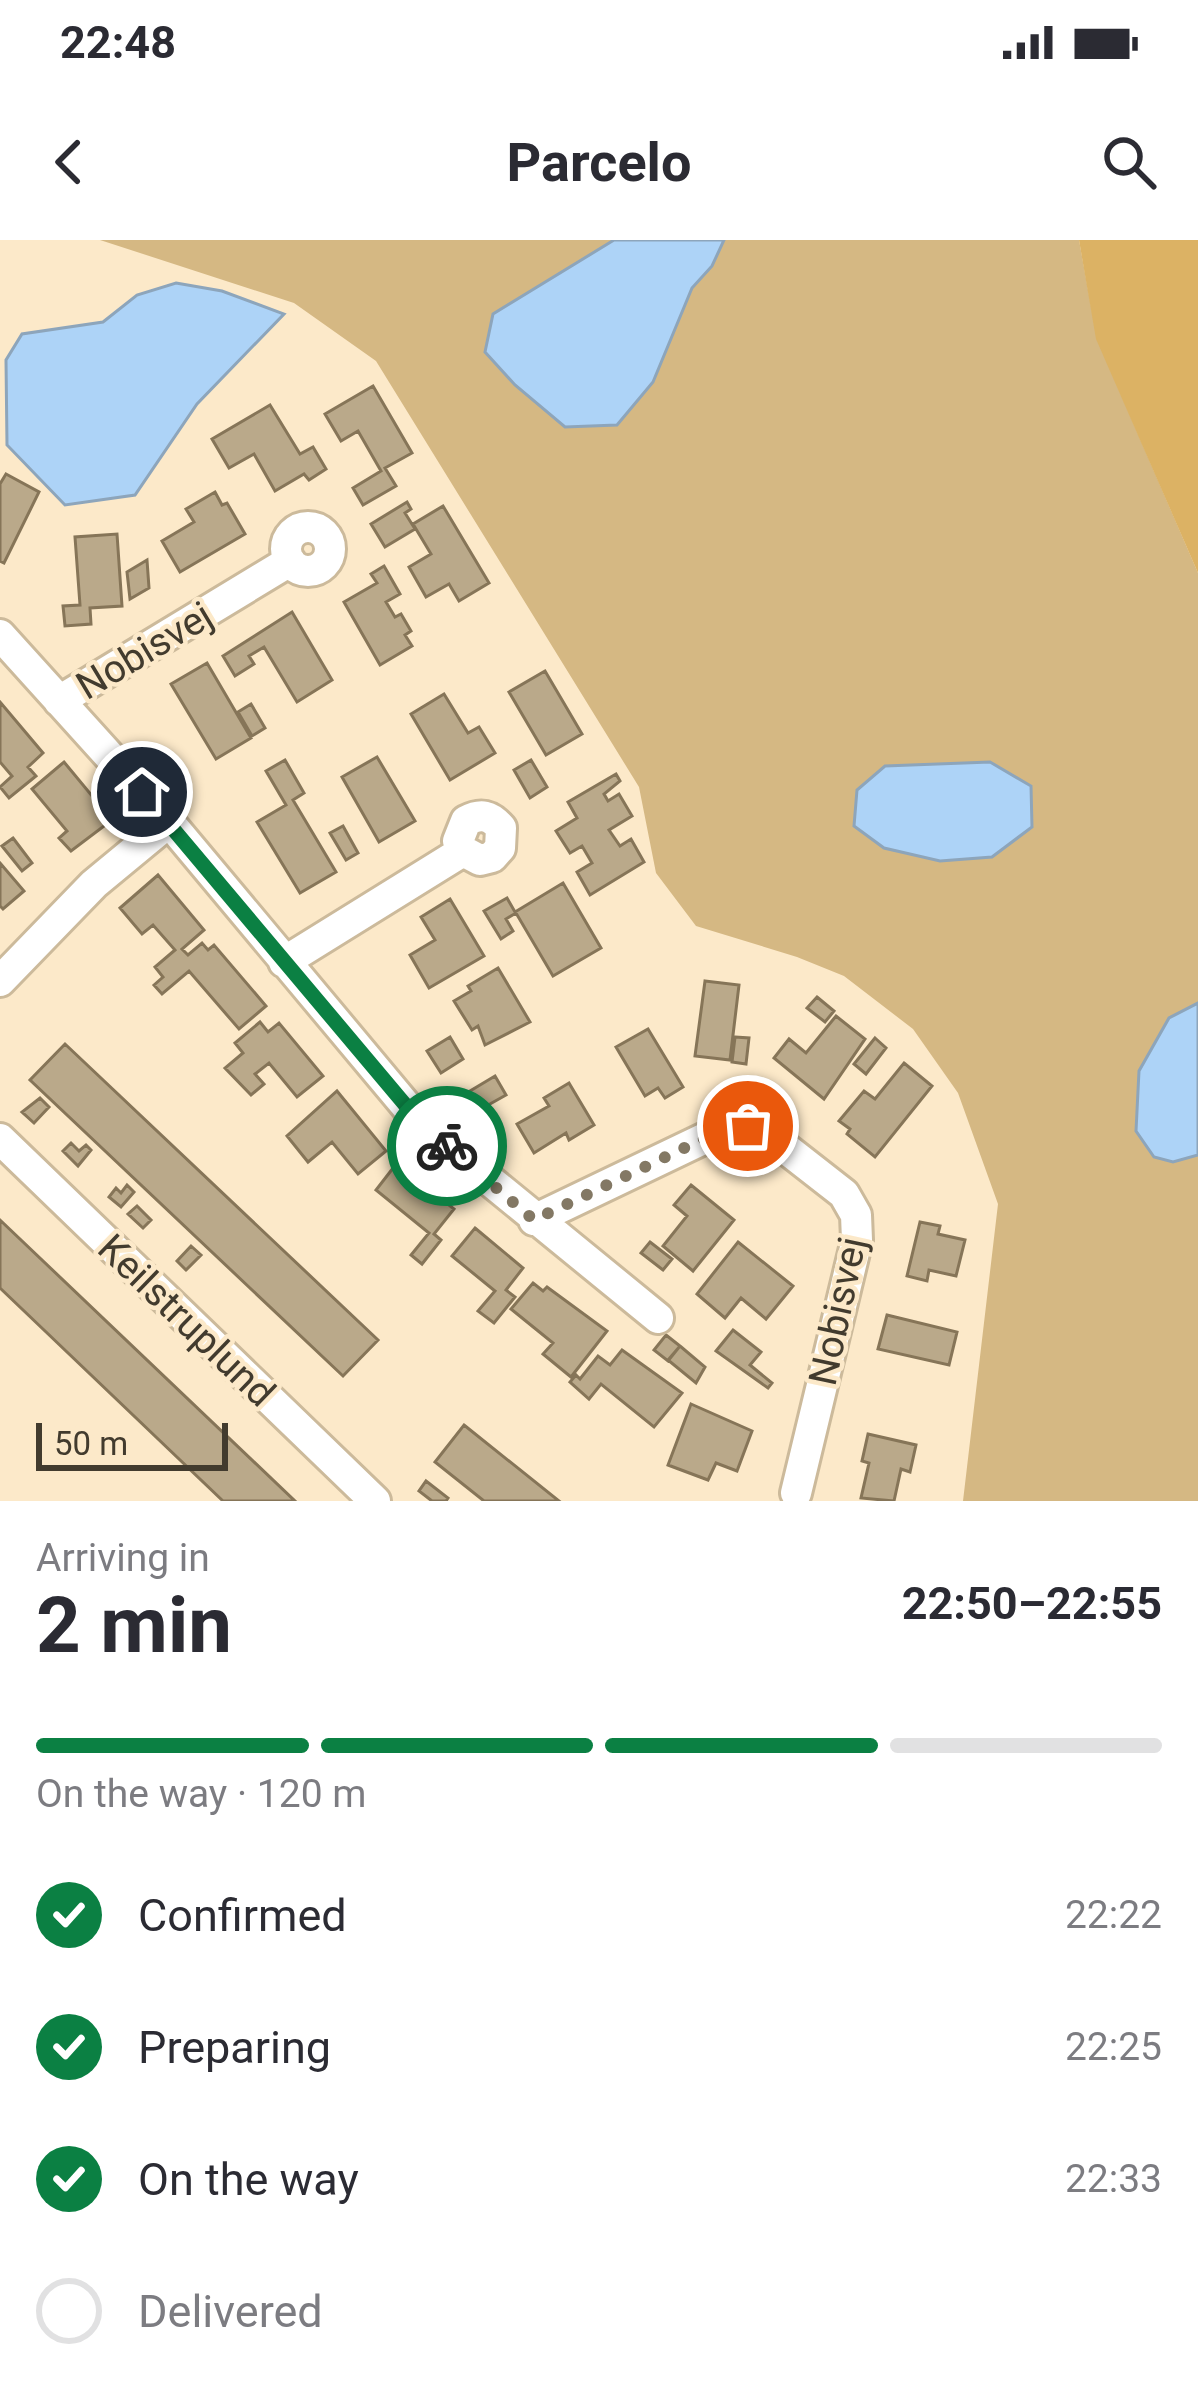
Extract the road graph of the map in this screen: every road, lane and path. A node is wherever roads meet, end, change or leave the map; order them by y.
1 (290, 561) dead end
2 (0, 635) edge
3 (59, 701) junction
4 (169, 822) junction
5 (463, 850) dead end
6 (284, 962) junction
7 (0, 982) edge
8 (0, 1139) edge
9 (534, 1220) junction
10 (658, 1318) dead end
11 (796, 1493) dead end
12 (376, 1501) edge

1 - 3 street, Nobisvej
2 - 3 street, Nobisvej
3 - 4 street, Nobisvej
4 - 6 street, Nobisvej
4 - 7 street
5 - 6 street
6 - 9 street, Nobisvej
8 - 12 street, Keilstruplund
9 - 10 street, Nobisvej
9 - 11 street, Nobisvej

